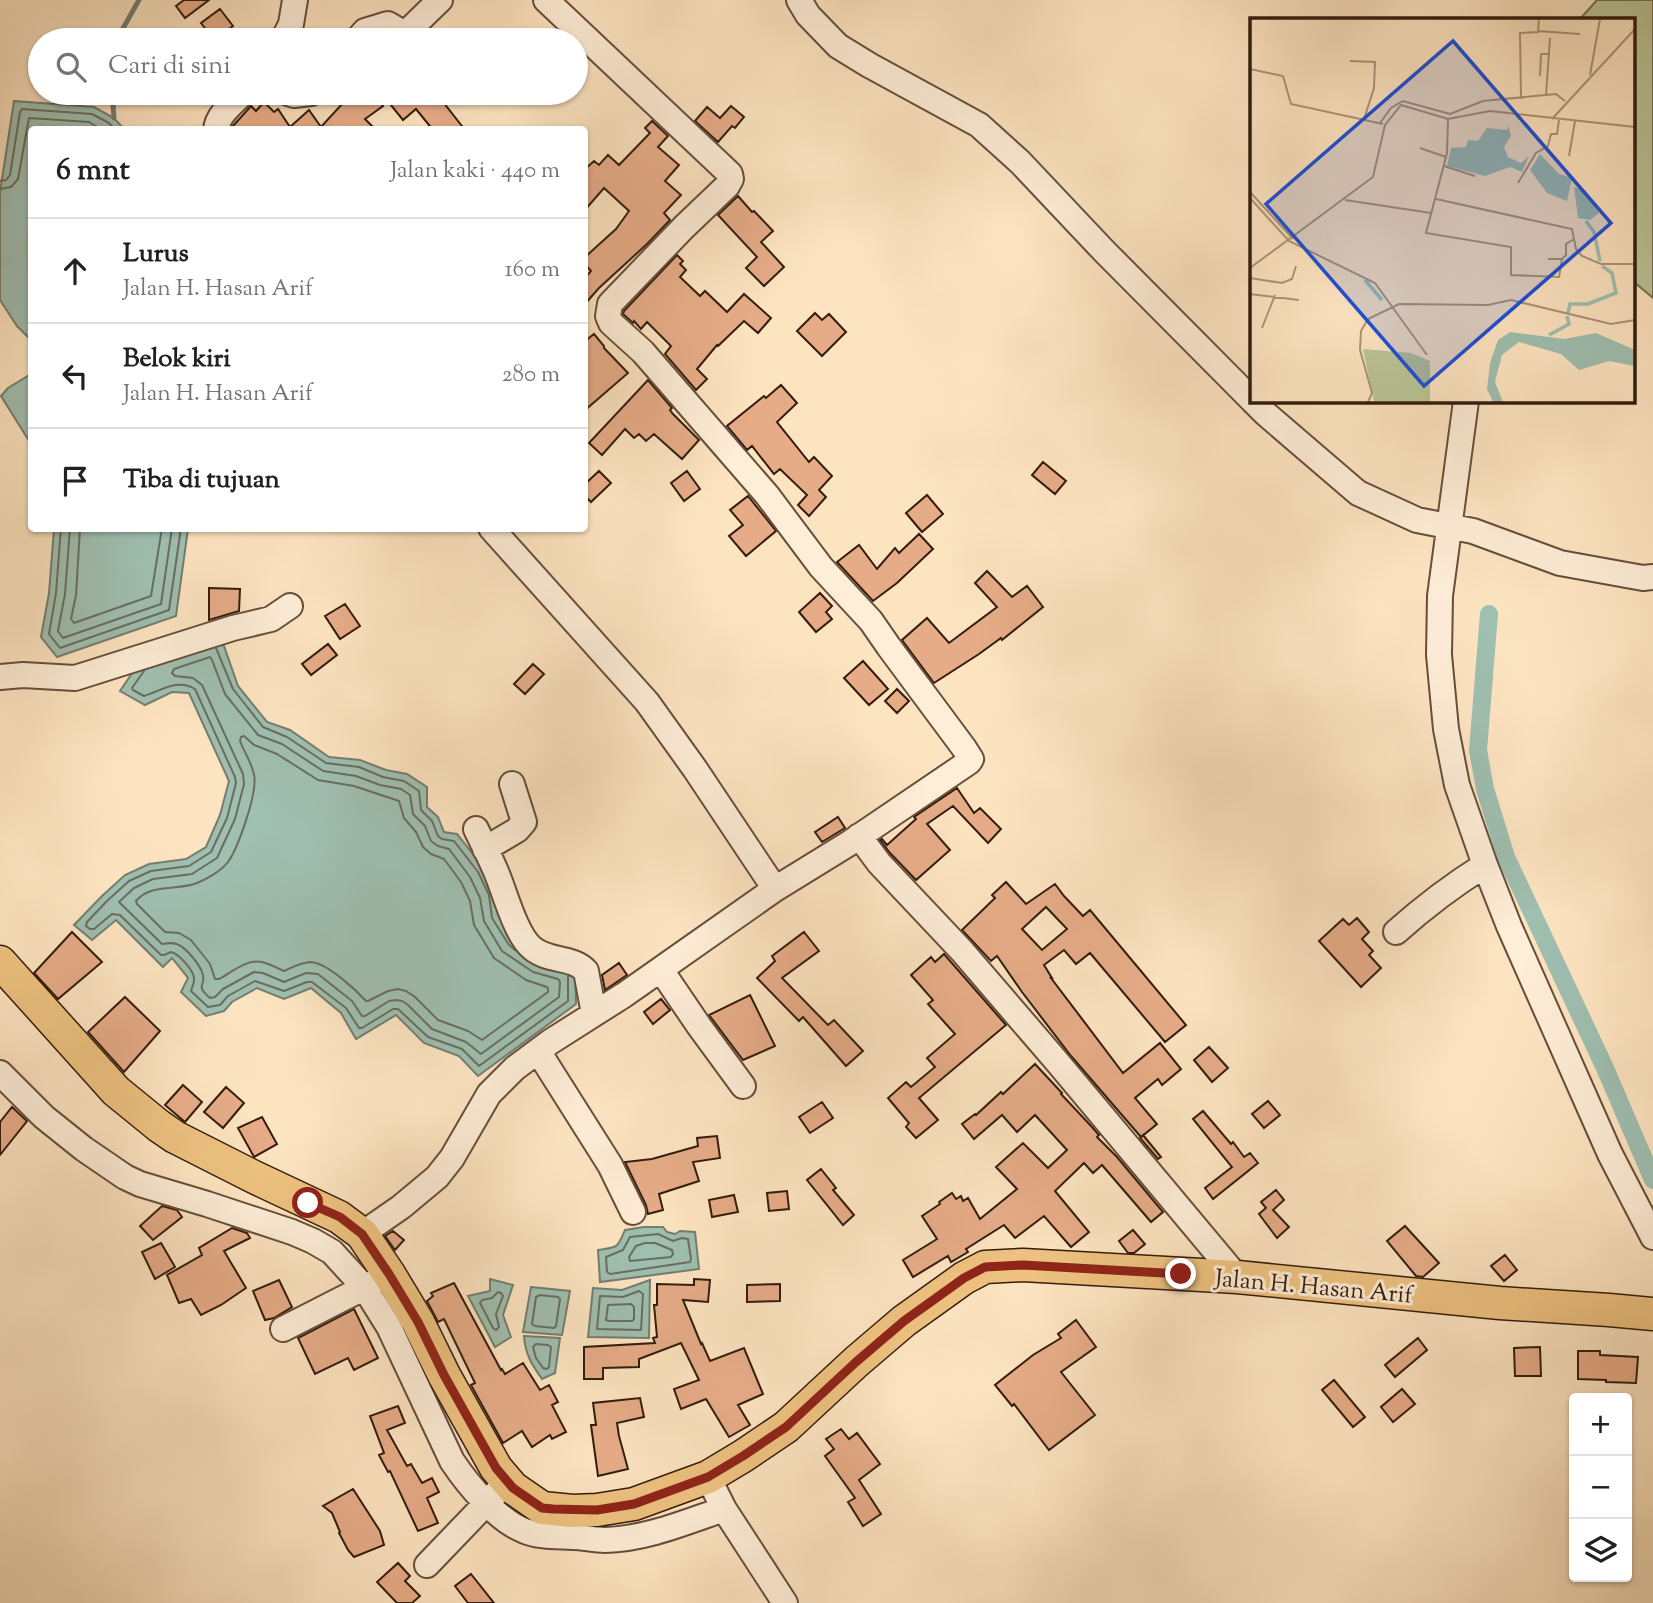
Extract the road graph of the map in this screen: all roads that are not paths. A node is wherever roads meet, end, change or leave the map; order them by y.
1 (295, 0) edge
2 (440, 0) edge
3 (545, 0) edge
4 (799, 0) edge
5 (288, 28) edge
6 (375, 28) edge
7 (394, 28) edge
8 (417, 28) edge
9 (575, 28) edge
10 (588, 40) edge
11 (231, 105) edge
12 (216, 126) edge
13 (1250, 397) edge
14 (1255, 402) edge
15 (1466, 402) edge
16 (1450, 526) junction
17 (495, 532) edge
18 (1653, 577) edge
19 (290, 606) dead end
20 (0, 677) edge
21 (512, 784) dead end
22 (859, 836) junction
23 (1485, 865) junction
24 (775, 889) junction
25 (1396, 932) dead end
26 (0, 962) edge
27 (661, 970) junction
28 (592, 1000) junction
29 (538, 1051) junction
30 (0, 1073) edge
31 (743, 1086) dead end
32 (633, 1212) dead end
33 (362, 1234) junction
34 (1653, 1237) edge
35 (1237, 1277) junction
36 (376, 1281) junction
37 (1653, 1314) edge
38 (282, 1329) dead end
39 (495, 1493) junction
40 (716, 1493) junction
41 (427, 1565) dead end
42 (783, 1602) edge

1 - 5 street
2 - 8 street
3 - 9 street
4 - 13 street
6 - 7 street
10 - 22 street
11 - 12 street
14 - 16 street
15 - 16 street
16 - 18 street
16 - 23 street
17 - 24 street
19 - 20 street
21 - 28 street
22 - 24 street
22 - 35 street
23 - 25 street
23 - 34 street
24 - 27 street
26 - 33 main road, Jalan H. Hasan Arif
27 - 28 street
27 - 31 street
28 - 29 street
29 - 32 street
29 - 33 street
30 - 36 street
33 - 36 main road, Jalan H. Hasan Arif
35 - 37 main road, Jalan H. Hasan Arif
35 - 40 main road, Jalan H. Hasan Arif
36 - 38 street
36 - 39 main road, Jalan H. Hasan Arif
39 - 40 main road, Jalan H. Hasan Arif
39 - 41 street
40 - 42 street

